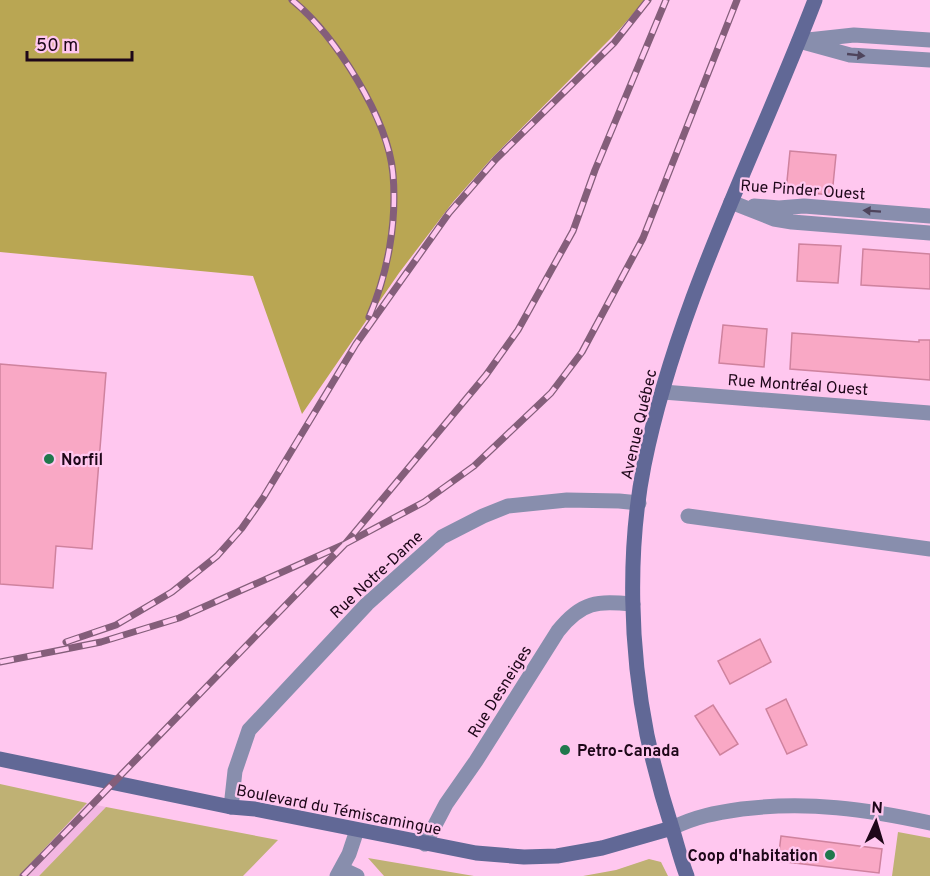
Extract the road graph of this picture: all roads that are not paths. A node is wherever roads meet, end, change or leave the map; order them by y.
1 (815, 0) edge
2 (930, 40) edge
3 (799, 41) junction
4 (930, 60) edge
5 (731, 202) junction
6 (930, 216) edge
7 (930, 233) edge
8 (663, 392) junction
9 (930, 412) edge
10 (639, 503) junction
11 (688, 516) dead end
12 (930, 549) edge
13 (633, 604) junction
14 (0, 759) edge
15 (231, 807) junction
16 (930, 823) edge
17 (672, 828) junction
18 (357, 830) junction
19 (425, 844) junction
20 (339, 873) edge
21 (357, 876) edge
22 (687, 876) edge

1 - 3 main road, Avenue Québec
2 - 3 street
3 -> 4 street
3 - 5 main road, Avenue Québec
6 -> 5 street, Rue Pinder Ouest
5 - 7 street, Rue Pinder Ouest
5 - 8 main road, Avenue Québec
8 - 9 street, Rue Montréal Ouest
8 - 10 main road, Avenue Québec
10 - 13 main road, Avenue Québec
10 - 15 street, Rue Notre-Dame
11 - 12 street
13 - 17 main road, Avenue Québec
13 - 19 street, Rue Desneiges
14 - 15 main road, Boulevard du Témiscamingue
15 - 18 main road, Boulevard du Témiscamingue
16 - 17 street
17 - 19 main road, Boulevard du Témiscamingue
17 - 22 main road, Avenue Québec
18 - 19 main road, Boulevard du Témiscamingue
18 - 20 street
20 - 21 street

